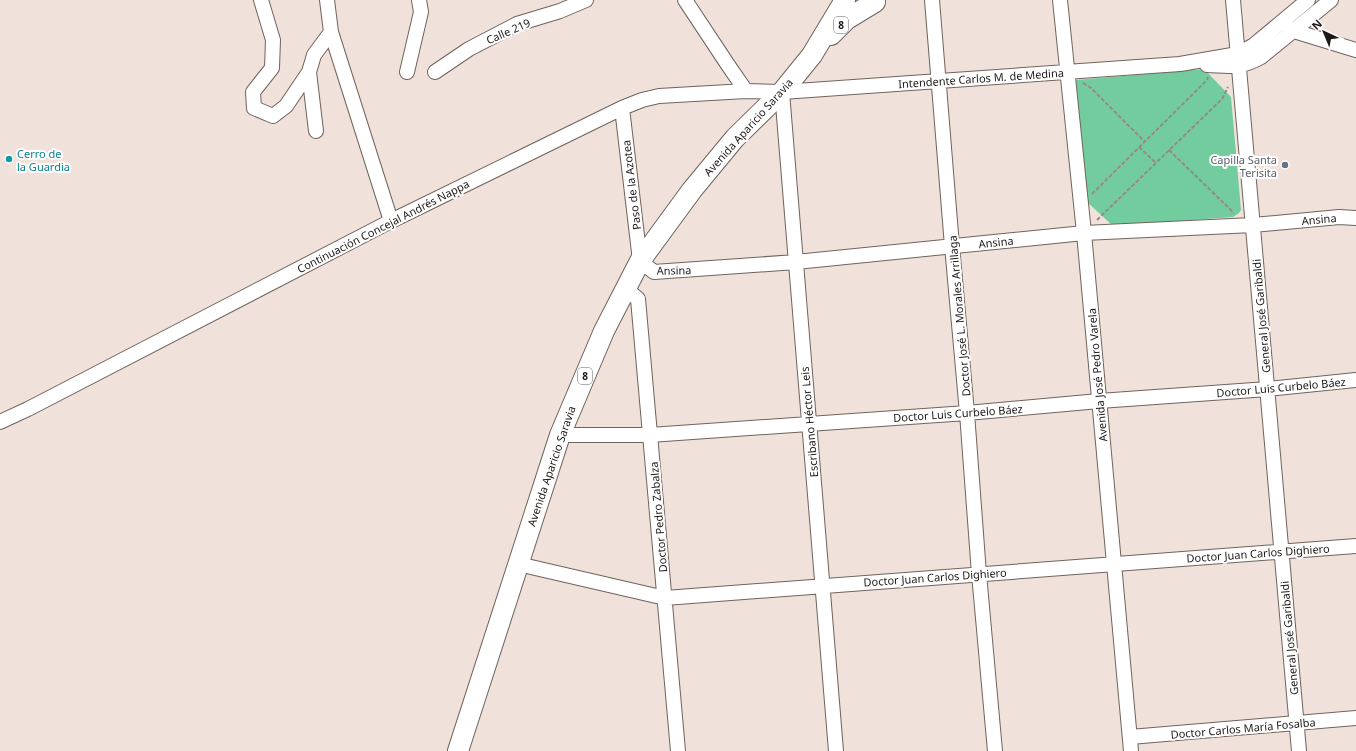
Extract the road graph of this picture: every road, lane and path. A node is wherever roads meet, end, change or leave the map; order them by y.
1 (260, 0) edge
2 (327, 0) edge
3 (419, 0) edge
4 (586, 0) edge
5 (685, 0) edge
6 (845, 0) edge
7 (932, 0) edge
8 (1060, 0) edge
9 (1232, 0) edge
10 (1308, 0) edge
11 (1331, 0) edge
12 (874, 1) edge
13 (1281, 22) junction
14 (1294, 31) junction
15 (331, 32) junction
16 (1356, 50) edge
17 (812, 55) junction
18 (1239, 60) junction
19 (1180, 64) junction
20 (1212, 65) junction
21 (309, 72) junction
22 (406, 72) dead end
23 (435, 72) dead end
24 (1068, 72) junction
25 (939, 81) junction
26 (1229, 86) dead end
27 (746, 91) junction
28 (782, 92) junction
29 (622, 108) junction
30 (316, 131) dead end
31 (1145, 142) junction
32 (1139, 147) junction
33 (1169, 150) junction
34 (1156, 163) junction
35 (1081, 205) junction
36 (1356, 218) edge
37 (391, 221) junction
38 (1253, 225) junction
39 (1084, 233) junction
40 (952, 246) junction
41 (640, 262) junction
42 (796, 262) junction
43 (626, 289) junction
44 (1356, 380) edge
45 (1268, 389) junction
46 (1099, 401) junction
47 (967, 413) junction
48 (0, 422) edge
49 (809, 424) junction
50 (560, 434) junction
51 (650, 435) junction
52 (1356, 546) edge
53 (1282, 551) junction
54 (518, 564) junction
55 (1114, 564) junction
56 (979, 574) junction
57 (822, 586) junction
58 (665, 598) junction
59 (1356, 718) edge
60 (1297, 723) junction
61 (1131, 744) edge
62 (458, 751) edge
63 (678, 751) edge
64 (836, 751) edge
65 (995, 751) edge
66 (1299, 751) edge

1 - 21 street
2 - 15 street
3 - 22 street
4 - 23 street, Calle 219
5 - 27 street
6 - 17 highway, Avenida Aparicio Saravia / 8
7 - 25 street, Doctor José L. Morales Arrillaga
8 - 24 street, Avenida José Pedro Varela
9 - 18 street, General José Garibaldi
10 - 13 street
11 - 14 street
12 - 17 highway, Avenida Aparicio Saravia / 8
13 - 14 street
13 - 18 street
14 - 16 street
14 - 18 street
15 - 21 street
15 - 37 street
17 - 28 highway, Avenida Aparicio Saravia / 8
18 - 19 street, Intendente Carlos M. de Medina
18 - 20 street, Intendente Carlos M. de Medina
18 - 38 street, General José Garibaldi
19 - 20 street, Intendente Carlos M. de Medina
19 - 24 street, Intendente Carlos M. de Medina
20 - 31 path
21 - 30 street
24 - 25 street, Intendente Carlos M. de Medina
24 - 31 path
24 - 35 street, Avenida José Pedro Varela
25 - 28 street, Intendente Carlos M. de Medina
25 - 40 street, Doctor José L. Morales Arrillaga
26 - 33 path
27 - 28 street, Continuación Concejal Andrés Nappa
27 - 29 street, Continuación Concejal Andrés Nappa
28 - 41 highway, Avenida Aparicio Saravia / 8
28 - 42 street, Escribano Héctor Leis
29 - 37 street, Continuación Concejal Andrés Nappa
29 - 41 street, Paso de la Azotea
31 - 32 path
32 - 34 path
32 - 35 path
33 - 34 path
33 - 38 path
34 - 39 path
35 - 39 street, Avenida José Pedro Varela
36 - 38 street, Ansina
37 - 48 street, Continuación Concejal Andrés Nappa
38 - 39 street, Ansina
38 - 45 street, General José Garibaldi
39 - 40 street, Ansina
39 - 46 street, Avenida José Pedro Varela
40 - 42 street, Ansina
40 - 47 street, Doctor José L. Morales Arrillaga
41 - 42 street, Ansina
41 - 43 highway, Avenida Aparicio Saravia / 8
42 - 49 street, Escribano Héctor Leis
43 - 50 highway, Avenida Aparicio Saravia / 8
43 - 51 street, Doctor Pedro Zabalza
44 - 45 street, Doctor Luis Curbelo Báez
45 - 46 street, Doctor Luis Curbelo Báez
45 - 53 street, General José Garibaldi
46 - 47 street, Doctor Luis Curbelo Báez
46 - 55 street, Avenida José Pedro Varela
47 - 49 street, Doctor Luis Curbelo Báez
47 - 56 street, Doctor José L. Morales Arrillaga
49 - 51 street, Doctor Luis Curbelo Báez
49 - 57 street, Escribano Héctor Leis
50 - 51 street, Doctor Luis Curbelo Báez
50 - 54 highway, Avenida Aparicio Saravia / 8
51 - 58 street, Doctor Pedro Zabalza
52 - 53 street, Doctor Juan Carlos Dighiero
53 - 55 street, Doctor Juan Carlos Dighiero
53 - 60 street, General José Garibaldi
54 - 58 street, Doctor Juan Carlos Dighiero
54 - 62 highway, Avenida Aparicio Saravia / 8
55 - 56 street, Doctor Juan Carlos Dighiero
55 - 61 street, Avenida José Pedro Varela
56 - 57 street, Doctor Juan Carlos Dighiero
56 - 65 street, Doctor José L. Morales Arrillaga
57 - 58 street, Doctor Juan Carlos Dighiero
57 - 64 street, Escribano Héctor Leis
58 - 63 street, Doctor Pedro Zabalza
59 - 60 street, Doctor Carlos María Fosalba
60 - 61 street, Doctor Carlos María Fosalba
60 - 66 street, General José Garibaldi

